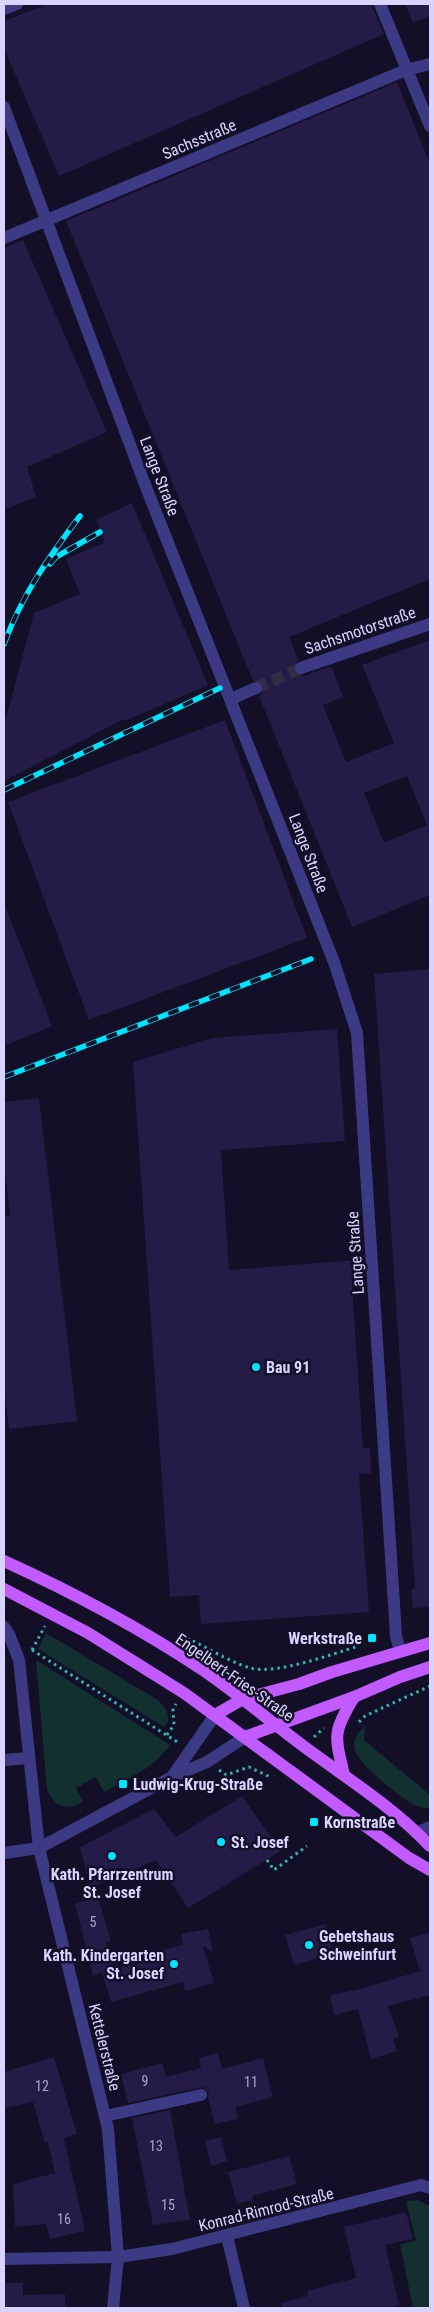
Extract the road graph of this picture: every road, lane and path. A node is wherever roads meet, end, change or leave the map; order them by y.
1 (17, 4) edge
2 (380, 4) edge
3 (4, 9) edge
4 (430, 64) edge
5 (406, 70) junction
6 (4, 107) edge
7 (430, 126) edge
8 (46, 220) junction
9 (4, 238) edge
10 (430, 624) edge
11 (301, 668) tunnel mouth
12 (256, 688) tunnel mouth
13 (231, 699) junction
14 (4, 1561) edge
15 (4, 1589) edge
16 (46, 1625) dead end
17 (4, 1627) edge
18 (187, 1638) dead end
19 (430, 1643) edge
20 (14, 1645) junction
21 (363, 1645) dead end
22 (32, 1650) junction
23 (400, 1652) junction
24 (430, 1668) edge
25 (430, 1686) edge
26 (354, 1697) junction
27 (243, 1699) junction
28 (215, 1714) junction
29 (356, 1724) dead end
30 (276, 1725) junction
31 (168, 1735) dead end
32 (245, 1737) junction
33 (29, 1758) junction
34 (4, 1760) edge
35 (344, 1776) junction
36 (172, 1777) junction
37 (430, 1827) edge
38 (417, 1832) junction
39 (307, 1846) dead end
40 (430, 1846) edge
41 (39, 1848) junction
42 (4, 1853) edge
43 (267, 1860) dead end
44 (430, 1870) edge
45 (201, 2095) dead end
46 (105, 2116) junction
47 (425, 2187) edge
48 (227, 2236) junction
49 (118, 2257) junction
50 (4, 2259) edge
51 (113, 2308) edge
52 (244, 2308) edge

1 - 3 street
2 - 5 street
4 - 5 street, Sachsstraße
5 - 7 street
5 - 8 street, Sachsstraße
6 - 8 street, Lange Straße
8 - 9 street, Sachsstraße
8 - 13 street, Lange Straße
10 - 11 street, Sachsmotorstraße
12 - 13 street
13 - 23 street, Lange Straße
14 - 27 main road, Engelbert-Fries-Straße
15 - 28 main road
16 - 22 path
17 - 20 street
18 - 21 path
19 - 23 main road
20 - 22 path
20 - 33 street
22 - 31 path
23 - 27 main road
24 - 26 main road
25 - 29 path
26 - 30 main road
26 - 35 main road
27 - 28 main road
27 - 30 main road, Engelbert-Fries-Straße
28 - 32 main road
28 - 36 street
30 - 32 main road
30 - 35 main road, Engelbert-Fries-Straße
32 - 36 street
32 - 44 main road
33 - 34 street
33 - 41 street
35 - 38 main road, Engelbert-Fries-Straße
36 - 41 street
37 - 38 street
38 - 40 main road, Engelbert-Fries-Straße
39 - 43 path
41 - 42 street
41 - 46 street, Kettelerstraße
45 - 46 street
46 - 49 street, Kettelerstraße
47 - 48 street, Konrad-Rimrod-Straße
48 - 49 street, Konrad-Rimrod-Straße
48 - 52 street
49 - 50 street
49 - 51 street, Kettelerstraße

